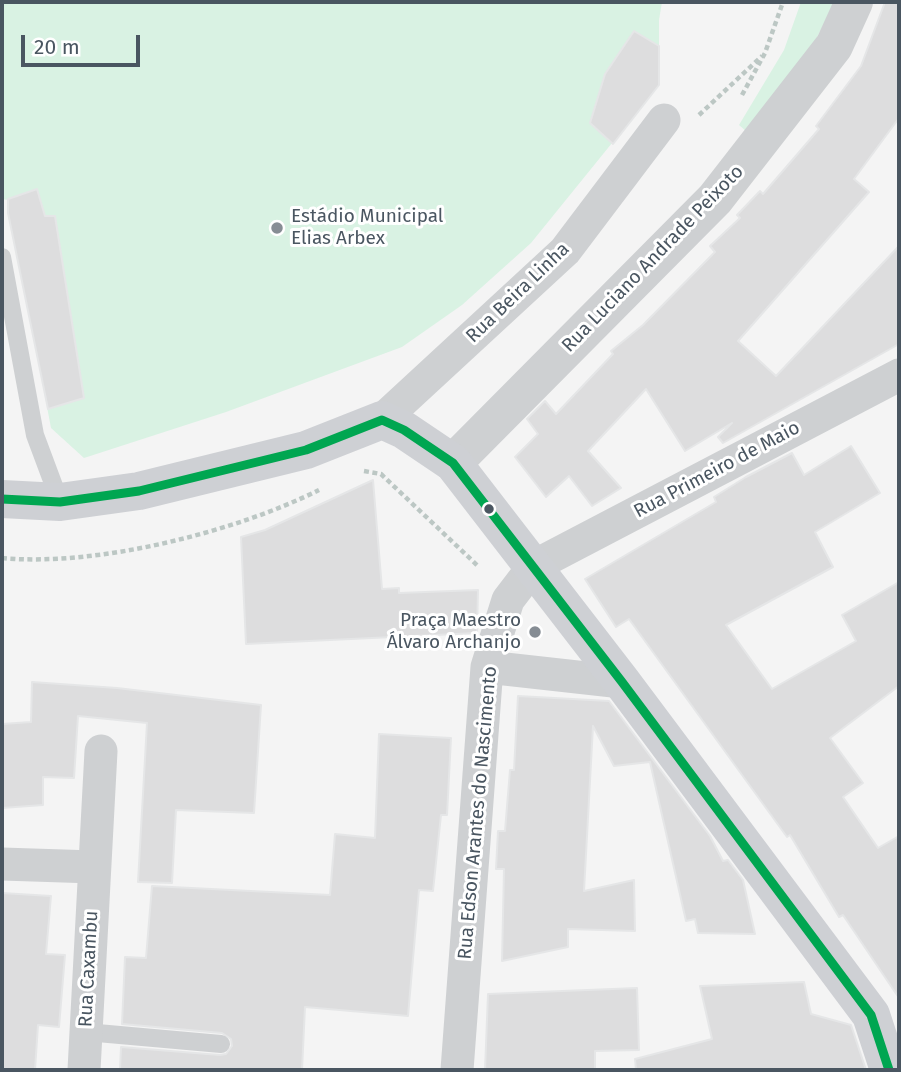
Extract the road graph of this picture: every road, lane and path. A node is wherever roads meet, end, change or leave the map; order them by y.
1 (854, 2) edge
2 (765, 53) dead end
3 (664, 120) joint
4 (2, 257) edge
5 (897, 386) edge
6 (382, 420) junction
7 (453, 463) junction
8 (359, 470) dead end
9 (323, 488) dead end
10 (2, 499) edge
11 (60, 502) junction
12 (2, 558) edge
13 (534, 566) junction
14 (508, 600) junction
15 (487, 667) junction
16 (622, 682) junction
17 (101, 751) dead end
18 (2, 864) edge
19 (94, 867) junction
20 (86, 1032) junction
21 (221, 1044) dead end
22 (84, 1070) edge
23 (457, 1070) edge
24 (889, 1070) edge

1 - 7 street, Rua Luciano Andrade Peixoto
2 - 3 path
3 - 6 street, Rua Beira Linha
4 - 11 lane
5 - 13 street, Rua Primeiro de Maio
6 - 7 main road
6 - 11 main road
7 - 13 main road
8 - 14 path
9 - 12 path
10 - 11 main road
13 - 14 street, Rua Edson Arantes do Nascimento
13 - 16 main road
14 - 15 street, Rua Edson Arantes do Nascimento
15 - 16 street
15 - 23 street, Rua Edson Arantes do Nascimento
16 - 24 main road
17 - 19 street, Rua Caxambu
18 - 19 street
19 - 20 street, Rua Caxambu
20 - 21 lane
20 - 22 street, Rua Caxambu

